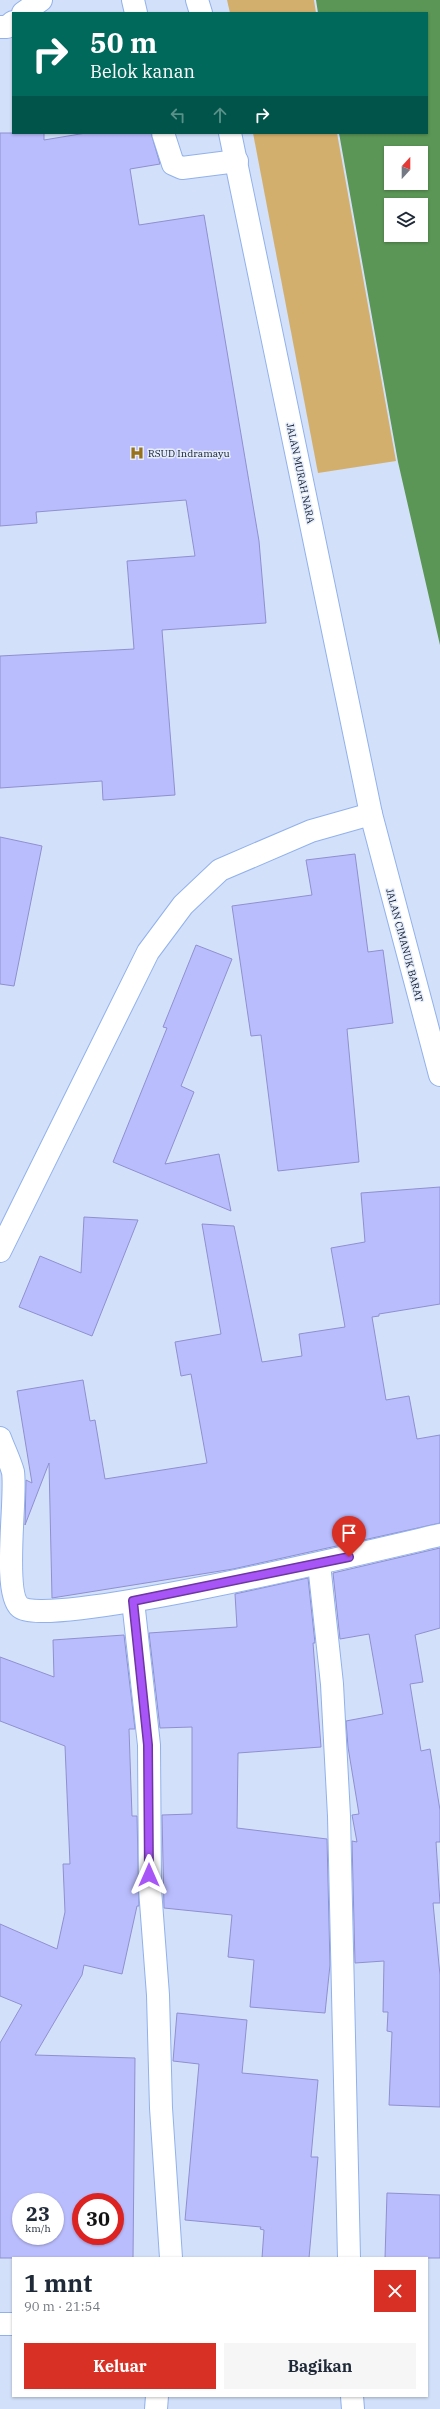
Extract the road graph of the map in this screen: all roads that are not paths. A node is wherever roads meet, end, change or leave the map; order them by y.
1 (41, 0) edge
2 (133, 0) edge
3 (197, 0) edge
4 (24, 12) edge
5 (136, 12) edge
6 (201, 12) edge
7 (12, 23) edge
8 (0, 27) edge
9 (163, 134) edge
10 (230, 134) edge
11 (237, 161) junction
12 (371, 814) junction
13 (440, 1075) edge
14 (0, 1251) edge
15 (0, 1438) edge
16 (440, 1535) edge
17 (319, 1564) junction
18 (133, 1601) junction
19 (171, 2257) edge
20 (349, 2257) edge
21 (0, 2324) edge
22 (12, 2324) edge
23 (157, 2397) edge
24 (352, 2397) edge
25 (156, 2409) edge
26 (352, 2409) edge

1 - 4 street
2 - 5 street
3 - 6 street
7 - 8 street
9 - 11 street
10 - 11 street, JALAN MURAH NARA
11 - 12 street, JALAN MURAH NARA
12 - 13 street, JALAN CIMANUK BARAT
12 - 14 street
15 - 18 street
16 - 17 street
17 - 18 street
17 - 20 street
18 - 19 street
21 - 22 street
23 - 25 street
24 - 26 street

